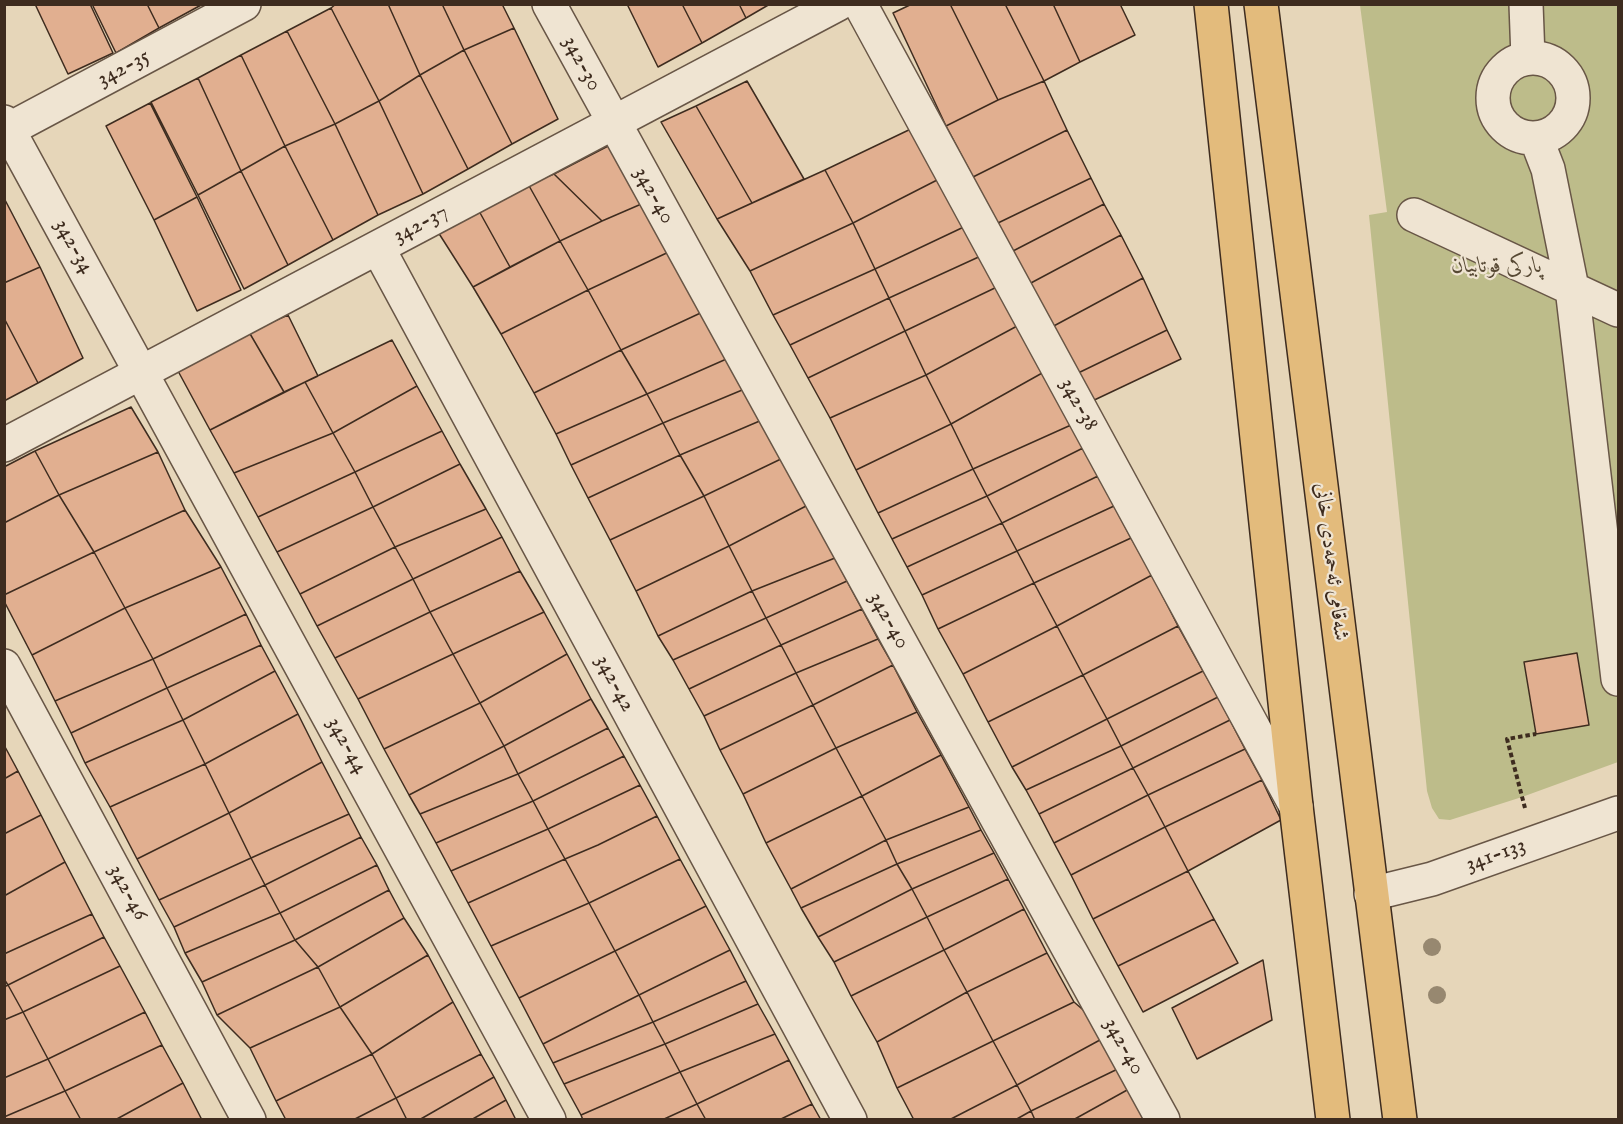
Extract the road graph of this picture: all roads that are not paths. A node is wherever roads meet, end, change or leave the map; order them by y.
1 (244, 4) edge
2 (549, 4) edge
3 (838, 4) edge
4 (860, 4) edge
5 (1211, 4) edge
6 (1261, 4) edge
7 (1526, 4) edge
8 (1528, 58) junction
9 (613, 123) junction
10 (6, 128) edge
11 (1536, 138) junction
12 (1280, 161) junction
13 (1229, 168) junction
14 (1414, 215) dead end
15 (378, 248) junction
16 (1572, 288) junction
17 (1618, 310) edge
18 (142, 372) junction
19 (4, 445) edge
20 (4, 666) edge
21 (1618, 679) edge
22 (1296, 806) junction
23 (1618, 813) edge
24 (1371, 894) junction
25 (249, 1119) edge
26 (549, 1119) edge
27 (850, 1119) edge
28 (1163, 1119) edge
29 (1332, 1119) edge
30 (1400, 1119) edge

1 - 10 street, 342-35
2 - 9 street, 342-30
3 - 9 street, 342-37
4 - 22 street, 342-38
5 - 13 main road
6 - 12 main road, شەقامی ئەحمەدی خانی
7 - 8 street
8 - 11 street
8 - 11 street
9 - 15 street, 342-37
9 - 28 street, 342-40
10 - 18 street, 342-34
11 - 16 street
12 - 13 main road
12 - 24 main road, شەقامی ئەحمەدی خانی
13 - 22 main road
14 - 16 street
15 - 18 street, 342-37
15 - 27 street, 342-42
16 - 17 street
16 - 21 street
18 - 19 street, 342-37
18 - 26 street, 342-44
20 - 25 street, 342-46
22 - 29 main road
23 - 24 street, 341-133
24 - 30 main road, شەقامی ئەحمەدی خانی

